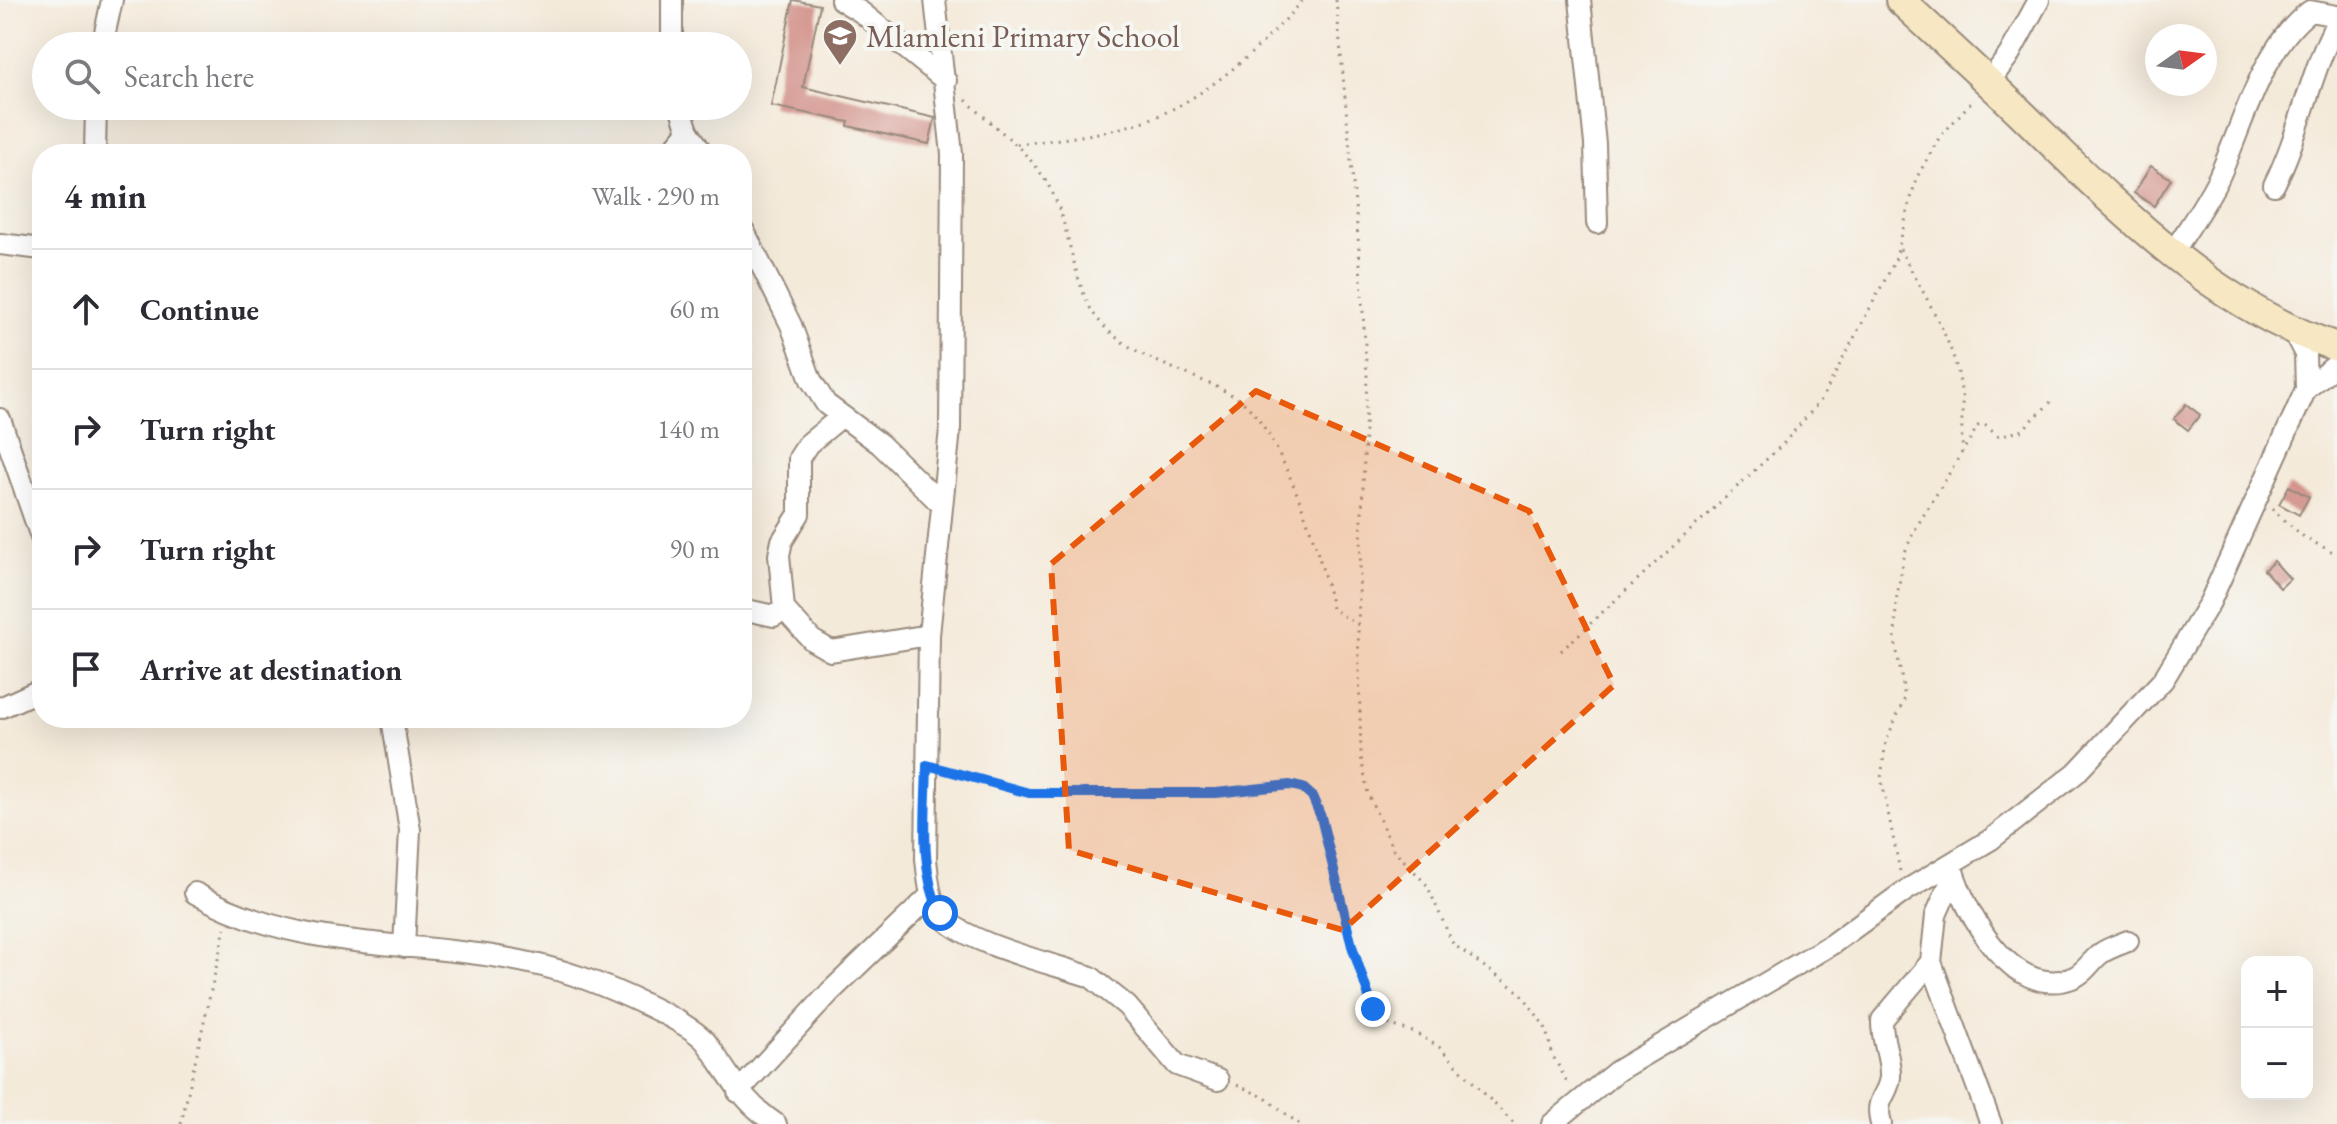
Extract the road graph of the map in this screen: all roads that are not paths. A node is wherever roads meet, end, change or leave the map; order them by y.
1 (112, 0) edge
2 (672, 0) edge
3 (841, 0) edge
4 (935, 0) edge
5 (1580, 0) edge
6 (1900, 0) edge
7 (2039, 0) edge
8 (2337, 16) edge
9 (2337, 22) edge
10 (105, 32) edge
11 (672, 32) edge
12 (946, 81) junction
13 (1989, 82) junction
14 (96, 120) edge
15 (684, 120) edge
16 (688, 131) junction
17 (95, 144) edge
18 (677, 144) edge
19 (696, 144) edge
20 (2274, 185) dead end
21 (1597, 223) dead end
22 (0, 244) edge
23 (752, 247) edge
24 (32, 248) edge
25 (2172, 254) junction
26 (2294, 333) junction
27 (2337, 347) edge
28 (2337, 364) edge
29 (2306, 389) junction
30 (841, 417) junction
31 (0, 419) edge
32 (942, 505) junction
33 (32, 511) edge
34 (784, 609) junction
35 (752, 611) edge
36 (929, 635) junction
37 (32, 694) edge
38 (0, 708) edge
39 (394, 728) edge
40 (1952, 869) junction
41 (195, 893) dead end
42 (931, 895) junction
43 (2128, 941) dead end
44 (404, 947) junction
45 (1931, 962) junction
46 (1218, 1080) road end
47 (738, 1092) junction
48 (776, 1124) edge
49 (1552, 1124) edge
50 (1880, 1124) edge
51 (1991, 1124) edge

1 - 10 street
2 - 11 street
3 - 12 street
4 - 12 street
5 - 21 street
6 - 13 main road
7 - 13 street
8 - 25 street
9 - 20 street
12 - 32 street
13 - 25 main road
14 - 17 street
15 - 16 street
16 - 18 street
16 - 19 street
22 - 24 street
23 - 30 street
25 - 26 main road
26 - 27 main road
26 - 29 street
28 - 29 street
29 - 40 street
30 - 32 street
30 - 34 street
31 - 33 street
32 - 36 street
34 - 35 street
34 - 36 street
36 - 42 street
37 - 38 street
39 - 44 street
40 - 43 street
40 - 45 street
40 - 49 street
41 - 44 street
42 - 46 street
42 - 47 street
44 - 47 street
45 - 50 street
45 - 51 street
47 - 48 street

